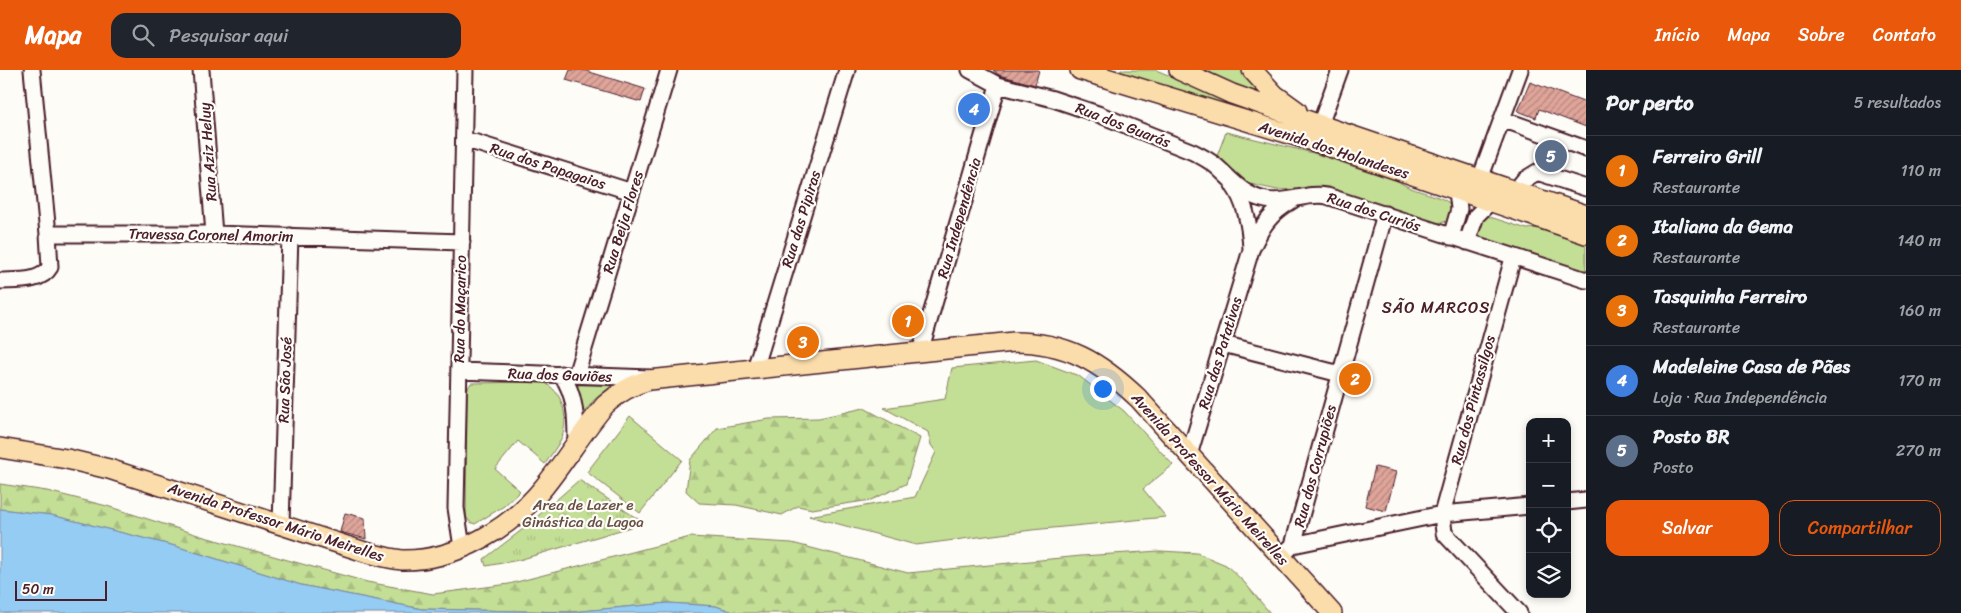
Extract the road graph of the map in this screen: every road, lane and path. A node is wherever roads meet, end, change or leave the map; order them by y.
1 (32, 70) edge
2 (201, 70) edge
3 (465, 70) edge
4 (669, 70) edge
5 (847, 70) edge
6 (970, 70) edge
7 (1080, 70) edge
8 (1180, 70) edge
9 (1252, 70) edge
10 (1340, 70) edge
11 (1520, 70) edge
12 (998, 85) junction
13 (1502, 119) junction
14 (1320, 125) junction
15 (464, 139) junction
16 (1586, 149) edge
17 (1480, 179) junction
18 (1230, 180) junction
19 (1586, 188) edge
20 (1457, 191) junction
21 (1514, 191) junction
22 (632, 192) junction
23 (1295, 199) junction
24 (1266, 200) joint
25 (1490, 202) junction
26 (1385, 214) junction
27 (1586, 215) edge
28 (48, 234) junction
29 (214, 234) junction
30 (1586, 234) edge
31 (290, 236) junction
32 (1451, 237) junction
33 (462, 242) junction
34 (1467, 242) junction
35 (1251, 250) junction
36 (1513, 258) junction
37 (1586, 280) edge
38 (0, 281) edge
39 (1224, 344) junction
40 (920, 352) junction
41 (755, 369) junction
42 (459, 371) junction
43 (561, 374) junction
44 (1340, 374) junction
45 (576, 375) junction
46 (662, 378) junction
47 (576, 443) junction
48 (0, 448) edge
49 (1189, 455) junction
50 (1586, 500) edge
51 (1571, 502) edge
52 (1526, 506) edge
53 (1442, 514) junction
54 (281, 524) junction
55 (462, 547) junction
56 (1287, 551) junction
57 (1332, 613) edge
58 (1519, 613) edge

1 - 28 street
2 - 29 street, Rua Aziz Heluy
3 - 15 street, Rua do Maçarico
4 - 22 street, Rua Beija Flores
5 - 41 street, Rua das Pipiras
6 - 12 street, Rua dos Guarás
7 - 20 main road, Avenida dos Holandeses
8 - 14 main road, Avenida dos Holandeses
9 - 14 main road
10 - 14 street
11 - 13 street
12 - 18 street, Rua dos Guarás
12 - 40 street, Rua Independência
13 - 16 street
13 - 17 street
14 - 17 main road, Avenida dos Holandeses
15 - 22 street, Rua dos Papagaios
15 - 33 street, Rua do Maçarico
17 - 21 main road, Avenida dos Holandeses
18 - 24 street, Rua dos Guarás
18 - 35 street, Rua das Patativas
19 - 21 street
20 - 25 main road, Avenida dos Holandeses
20 - 32 street
21 - 27 main road, Avenida dos Holandeses
22 - 45 street, Rua Beija Flores
23 - 24 street, Rua dos Curiós
23 - 26 street, Rua dos Curiós
23 - 35 street, Rua das Patativas
25 - 30 main road, Avenida dos Holandeses
25 - 34 street
26 - 32 street, Rua dos Curiós
26 - 44 street, Rua dos Corrupiões
28 - 29 street, Travessa Coronel Amorim
28 - 38 street
29 - 31 street, Travessa Coronel Amorim
31 - 33 street, Travessa Coronel Amorim
31 - 54 street, Rua São José
32 - 34 street, Rua dos Curiós
33 - 42 street, Rua do Maçarico
34 - 36 street, Rua dos Curiós
35 - 39 street, Rua das Patativas
36 - 37 street, Rua dos Curiós
36 - 53 street, Rua dos Pintassilgos
39 - 44 street
39 - 49 street, Rua das Patativas
40 - 41 main road, Avenida Professor Mário Meirelles
40 - 49 main road, Avenida Professor Mário Meirelles
41 - 46 main road, Avenida Professor Mário Meirelles
42 - 43 street, Rua dos Gaviões
42 - 55 street, Rua do Maçarico
43 - 45 street, Rua dos Gaviões
43 - 47 street
44 - 56 street, Rua dos Corrupiões
45 - 46 street, Rua dos Gaviões
46 - 47 main road, Avenida Professor Mário Meirelles
47 - 55 main road, Avenida Professor Mário Meirelles
48 - 54 main road, Avenida Professor Mário Meirelles
49 - 56 main road, Avenida Professor Mário Meirelles
50 - 51 street
52 - 53 street, Rua dos Corrupiões
53 - 56 street, Rua dos Corrupiões
53 - 58 street
54 - 55 main road, Avenida Professor Mário Meirelles
56 - 57 main road, Avenida Professor Mário Meirelles

